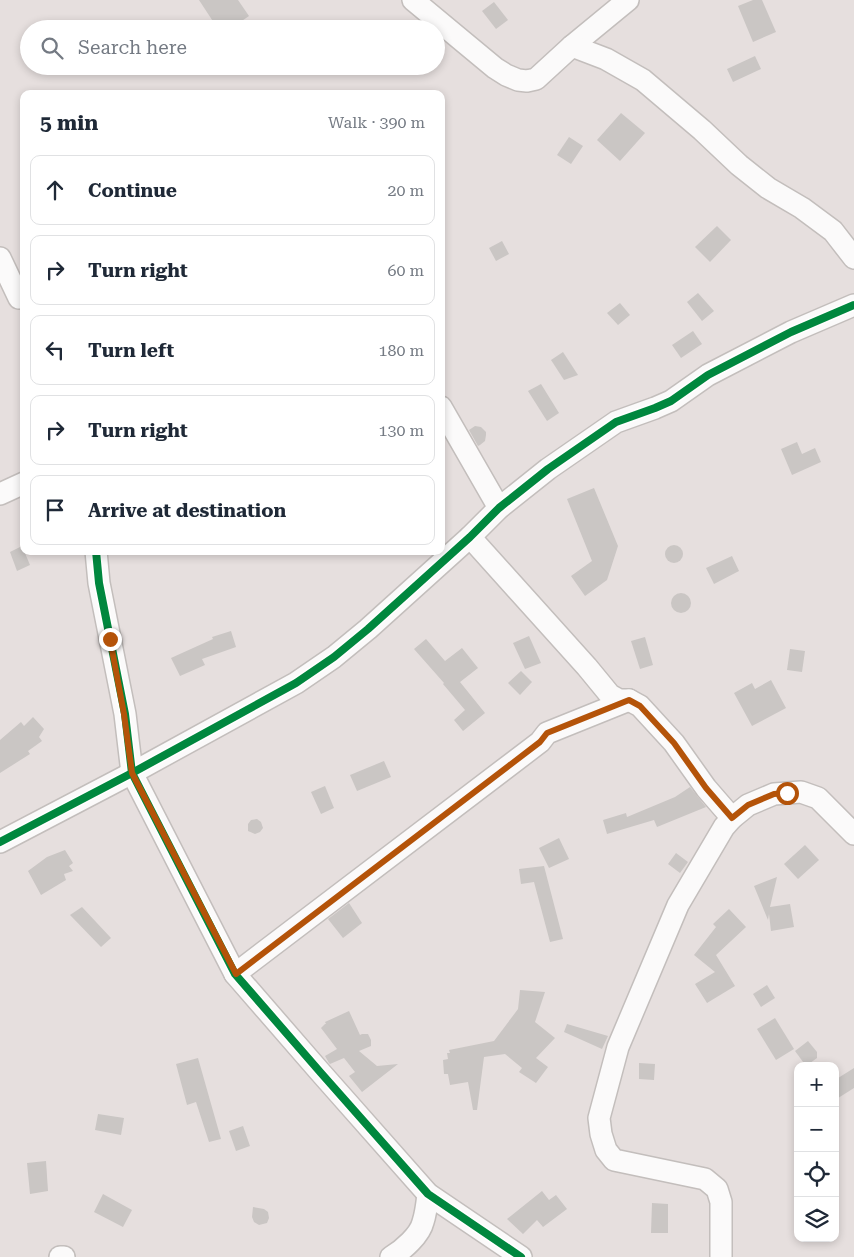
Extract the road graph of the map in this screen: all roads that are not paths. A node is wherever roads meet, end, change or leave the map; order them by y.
1 (413, 0) edge
2 (628, 0) edge
3 (437, 20) edge
4 (445, 27) edge
5 (572, 46) junction
6 (0, 258) edge
7 (854, 258) edge
8 (20, 300) edge
9 (854, 305) edge
10 (445, 414) edge
11 (20, 486) edge
12 (0, 494) edge
13 (499, 508) junction
14 (470, 537) junction
15 (96, 555) edge
16 (629, 700) junction
17 (132, 773) junction
18 (732, 818) junction
19 (854, 834) edge
20 (0, 842) edge
21 (236, 974) junction
22 (428, 1194) junction
23 (391, 1257) edge
24 (521, 1257) edge
25 (721, 1257) edge

1 - 3 street
2 - 5 street
4 - 5 street
5 - 7 street
6 - 8 street
9 - 13 street
10 - 13 street
11 - 12 street
13 - 14 street
14 - 16 street
14 - 17 street
15 - 17 street
16 - 18 street
16 - 21 street
17 - 20 street
17 - 21 street
18 - 19 street
18 - 25 street
21 - 22 street
22 - 23 street
22 - 24 street

